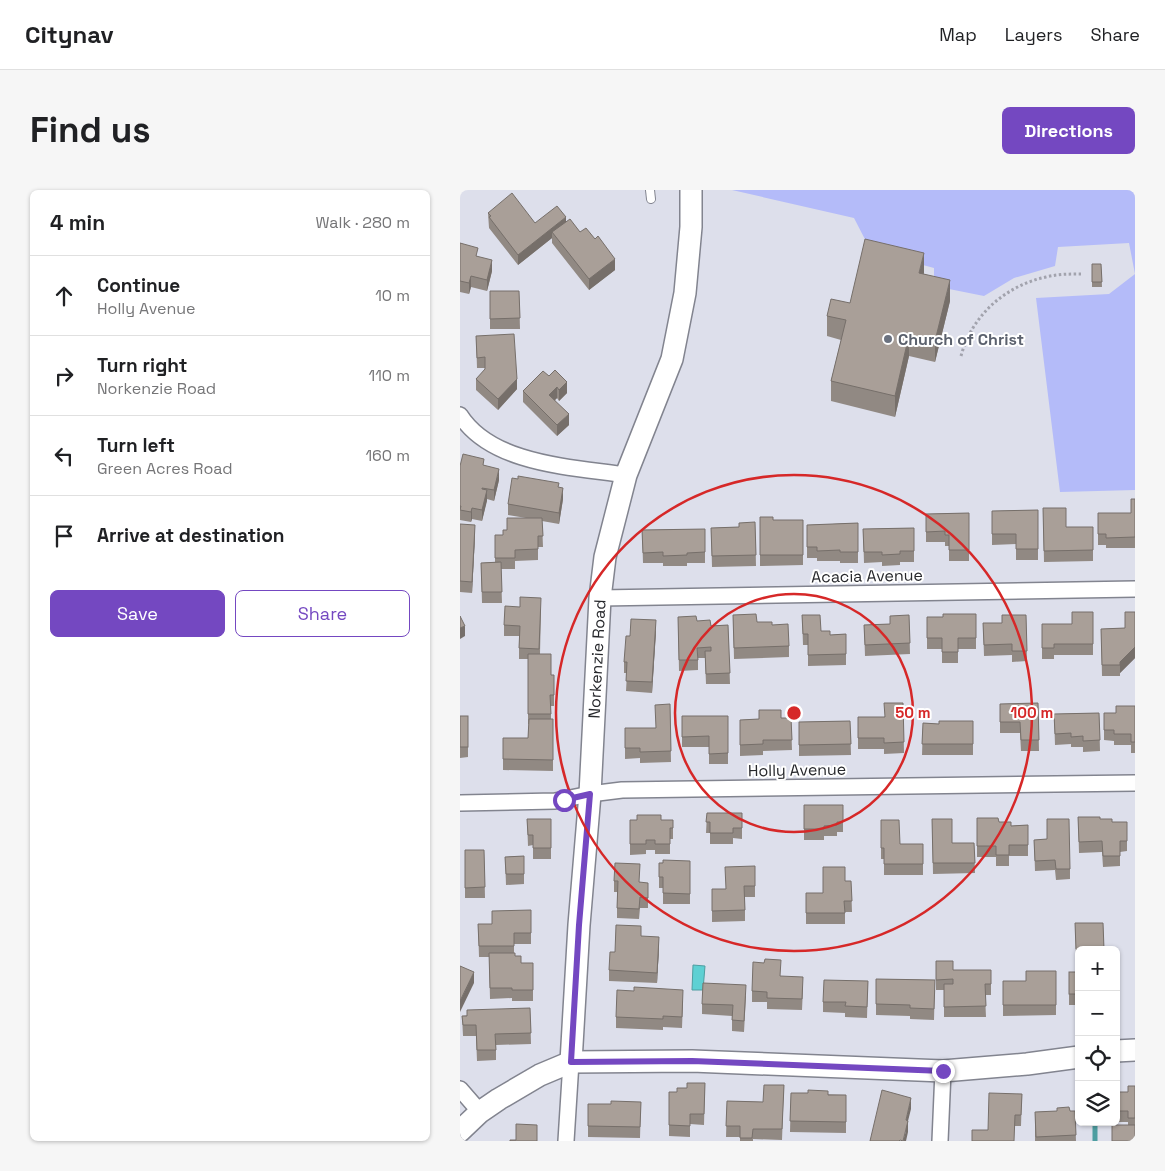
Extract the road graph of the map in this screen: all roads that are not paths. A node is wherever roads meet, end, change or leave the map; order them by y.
1 (650, 190) edge
2 (691, 190) edge
3 (651, 199) dead end
4 (461, 421) edge
5 (626, 475) junction
6 (1135, 589) edge
7 (600, 598) junction
8 (1135, 783) edge
9 (590, 794) junction
10 (460, 803) edge
11 (1135, 1050) edge
12 (1120, 1051) edge
13 (1075, 1058) edge
14 (571, 1062) junction
15 (943, 1071) junction
16 (460, 1089) edge
17 (480, 1112) junction
18 (460, 1131) edge
19 (566, 1141) edge
20 (940, 1141) edge

1 - 3 lane
2 - 5 street, Norkenzie Road
4 - 5 street
5 - 7 street, Norkenzie Road
6 - 7 street, Acacia Avenue
7 - 9 street, Norkenzie Road
8 - 9 street, Holly Avenue
9 - 10 street, Holly Avenue
9 - 14 street, Norkenzie Road
11 - 12 street
13 - 15 street
14 - 15 street
14 - 17 street
14 - 19 street, Norkenzie Road
15 - 20 street
16 - 17 street
17 - 18 street

